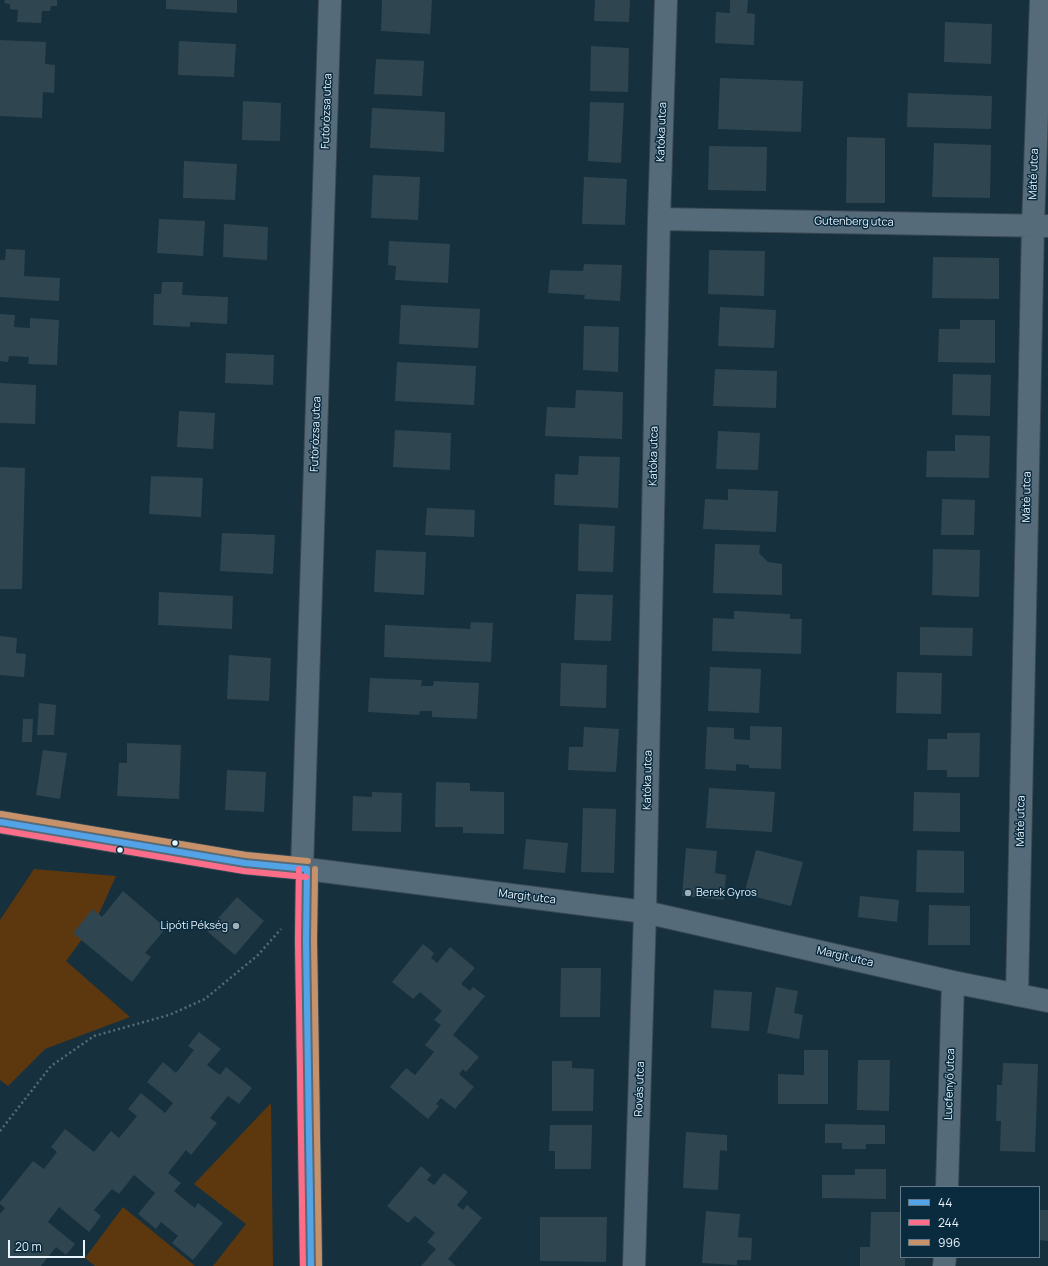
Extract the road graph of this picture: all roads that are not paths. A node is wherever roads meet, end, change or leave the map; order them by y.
1 (330, 0) edge
2 (666, 0) edge
3 (1041, 0) edge
4 (659, 219) junction
5 (1040, 226) edge
6 (0, 822) edge
7 (304, 869) junction
8 (645, 912) junction
9 (953, 982) junction
10 (1017, 995) junction
11 (1048, 1001) edge
12 (947, 1186) edge
13 (311, 1266) edge
14 (634, 1266) edge

1 - 7 street, Futórózsa utca
2 - 4 street, Katóka utca
3 - 5 street, Máté utca
4 - 5 street, Gutenberg utca
4 - 8 street, Katóka utca
5 - 10 street, Máté utca
6 - 7 street, Margit utca
7 - 8 street, Margit utca
7 - 13 street, Futórózsa utca
8 - 9 street, Margit utca
8 - 14 street, Rovás utca
9 - 10 street, Margit utca
9 - 12 street, Lucfenyő utca
10 - 11 street, Margit utca

